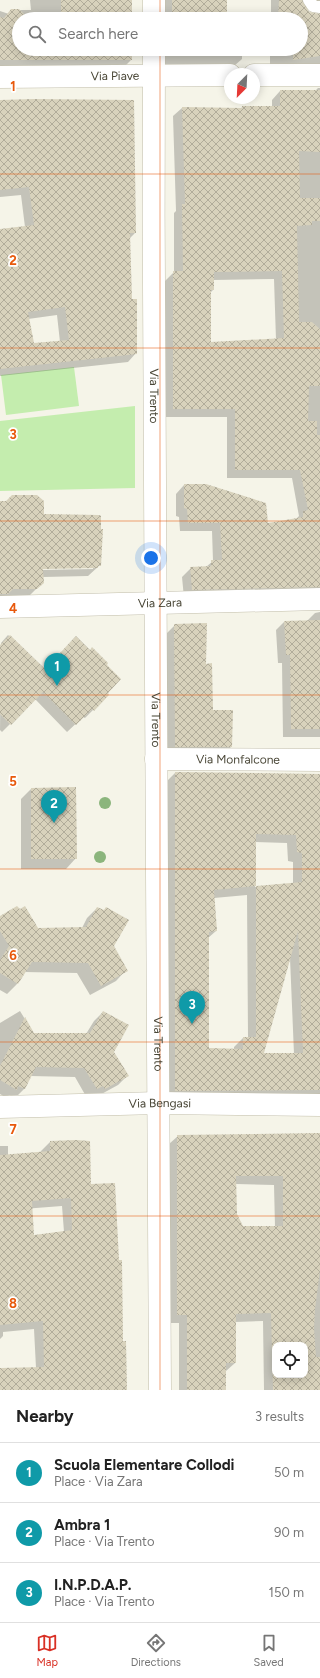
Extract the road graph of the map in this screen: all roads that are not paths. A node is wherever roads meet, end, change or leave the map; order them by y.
1 (154, 0) edge
2 (154, 12) edge
3 (154, 56) edge
4 (154, 75) junction
5 (224, 75) edge
6 (260, 75) edge
7 (320, 75) edge
8 (0, 77) edge
9 (320, 599) edge
10 (156, 603) junction
11 (0, 607) edge
12 (156, 759) junction
13 (320, 760) edge
14 (160, 1103) junction
15 (320, 1106) edge
16 (0, 1107) edge
17 (160, 1390) edge

1 - 2 street
3 - 4 street, Via Trento
4 - 5 street, Via Piave
4 - 8 street, Via Piave
4 - 10 street, Via Trento
6 - 7 street
9 - 10 street, Via Zara
10 - 11 street, Via Zara
10 - 12 street, Via Trento
12 - 13 street, Via Monfalcone
12 - 14 street, Via Trento
14 - 15 street, Via Bengasi
14 - 16 street, Via Bengasi
14 - 17 street, Via Trento

